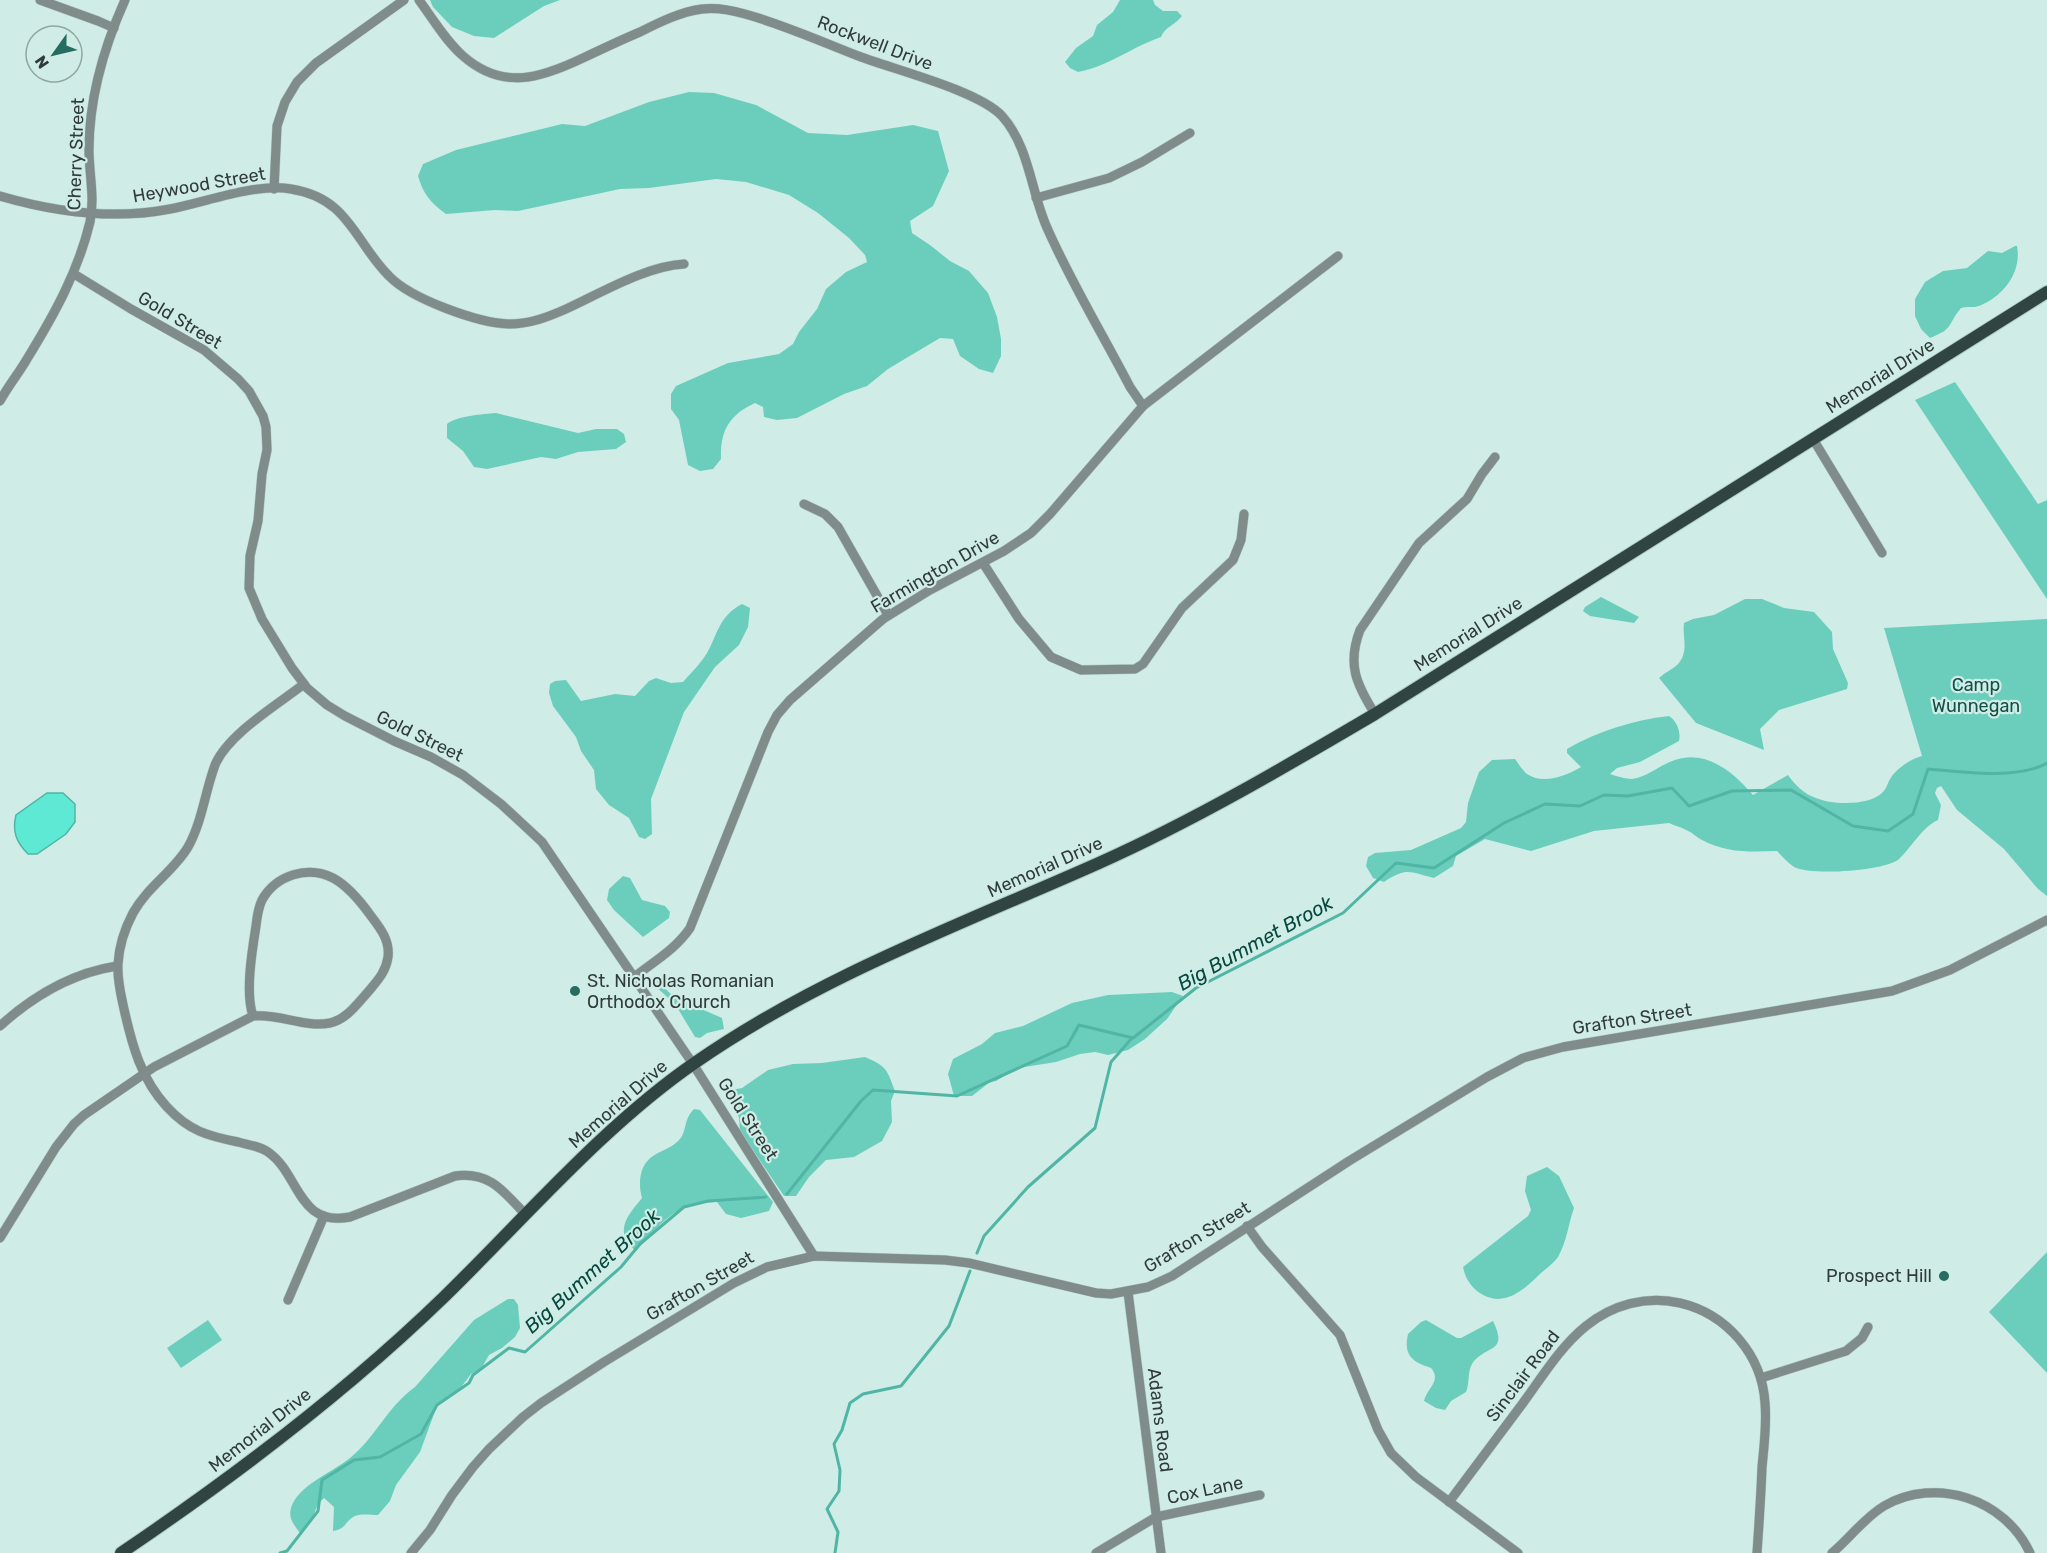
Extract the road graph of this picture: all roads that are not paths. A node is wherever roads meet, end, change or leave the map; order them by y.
1 (40, 0) edge
2 (126, 0) edge
3 (404, 0) edge
4 (419, 0) edge
5 (114, 28) junction
6 (1190, 133) dead end
7 (274, 189) junction
8 (0, 196) edge
9 (1036, 198) junction
10 (92, 212) junction
11 (1338, 256) dead end
12 (684, 264) dead end
13 (74, 274) junction
14 (2047, 292) edge
15 (0, 401) edge
16 (1143, 406) junction
17 (1813, 439) junction
18 (1495, 457) dead end
19 (804, 504) dead end
20 (1244, 514) dead end
21 (1882, 553) dead end
22 (982, 562) junction
23 (888, 615) junction
24 (304, 684) junction
25 (1375, 714) junction
26 (2047, 920) edge
27 (117, 966) junction
28 (633, 978) junction
29 (253, 1016) junction
30 (0, 1026) edge
31 (693, 1064) junction
32 (144, 1074) junction
33 (526, 1215) junction
34 (324, 1216) junction
35 (1247, 1227) junction
36 (0, 1238) edge
37 (814, 1256) junction
38 (1128, 1292) junction
39 (288, 1300) dead end
40 (1868, 1327) dead end
41 (1761, 1378) junction
42 (1260, 1495) dead end
43 (1449, 1502) junction
44 (1156, 1517) junction
45 (121, 1553) edge
46 (411, 1553) edge
47 (1096, 1553) edge
48 (1161, 1553) edge
49 (1518, 1553) edge
50 (1757, 1553) edge
51 (1832, 1553) edge
52 (2030, 1553) edge

1 - 5 street
2 - 5 street, Cherry Street
3 - 7 street
4 - 9 street, Rockwell Drive
5 - 10 street, Cherry Street
6 - 9 street
7 - 10 street, Heywood Street
7 - 12 street, Heywood Street
8 - 10 street, Heywood Street
9 - 16 street, Rockwell Drive
10 - 13 street, Cherry Street
11 - 16 street, Farmington Drive
13 - 15 street, Cherry Street
13 - 24 street, Gold Street
14 - 17 main road, Memorial Drive
16 - 22 street, Farmington Drive
17 - 21 street
17 - 25 main road, Memorial Drive
18 - 25 street
19 - 23 street
20 - 22 street
22 - 23 street, Farmington Drive
23 - 28 street, Farmington Drive
24 - 27 street
24 - 28 street, Gold Street
25 - 31 main road, Memorial Drive
26 - 35 street, Grafton Street
27 - 30 street
27 - 32 street
28 - 31 street, Gold Street
29 - 29 street
29 - 32 street
31 - 33 main road, Memorial Drive
31 - 37 street, Gold Street
32 - 34 street
32 - 36 street
33 - 34 street
33 - 45 main road, Memorial Drive
34 - 39 street
35 - 38 street, Grafton Street
35 - 43 street
37 - 38 street, Grafton Street
37 - 46 street, Grafton Street
38 - 44 street, Adams Road
40 - 41 street
41 - 43 street, Sinclair Road
41 - 50 street, Sinclair Road
42 - 44 street, Cox Lane
43 - 49 street
44 - 47 street, Cox Lane
44 - 48 street, Adams Road
51 - 52 street

